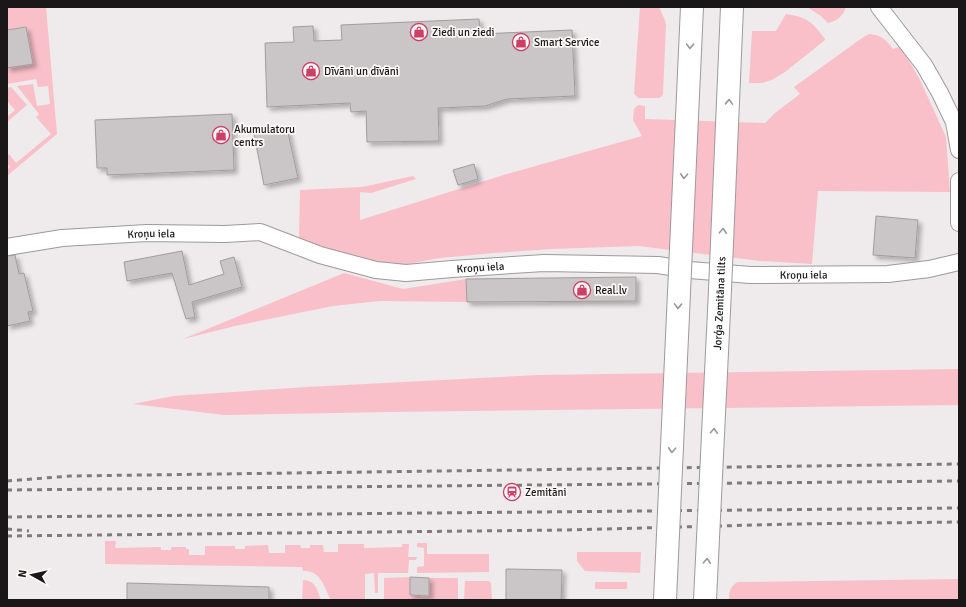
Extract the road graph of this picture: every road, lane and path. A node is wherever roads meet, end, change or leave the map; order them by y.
1 (692, 7) edge
2 (732, 7) edge
3 (879, 7) edge
4 (959, 150) edge
5 (959, 181) edge
6 (959, 224) edge
7 (7, 247) edge
8 (959, 262) edge
9 (665, 600) edge
10 (705, 600) edge

1 -> 9 main road, bridge
10 -> 2 main road, Jorģa Zemitāna tilts, bridge
3 - 4 street
5 - 6 street
7 - 8 street, Kroņu iela

